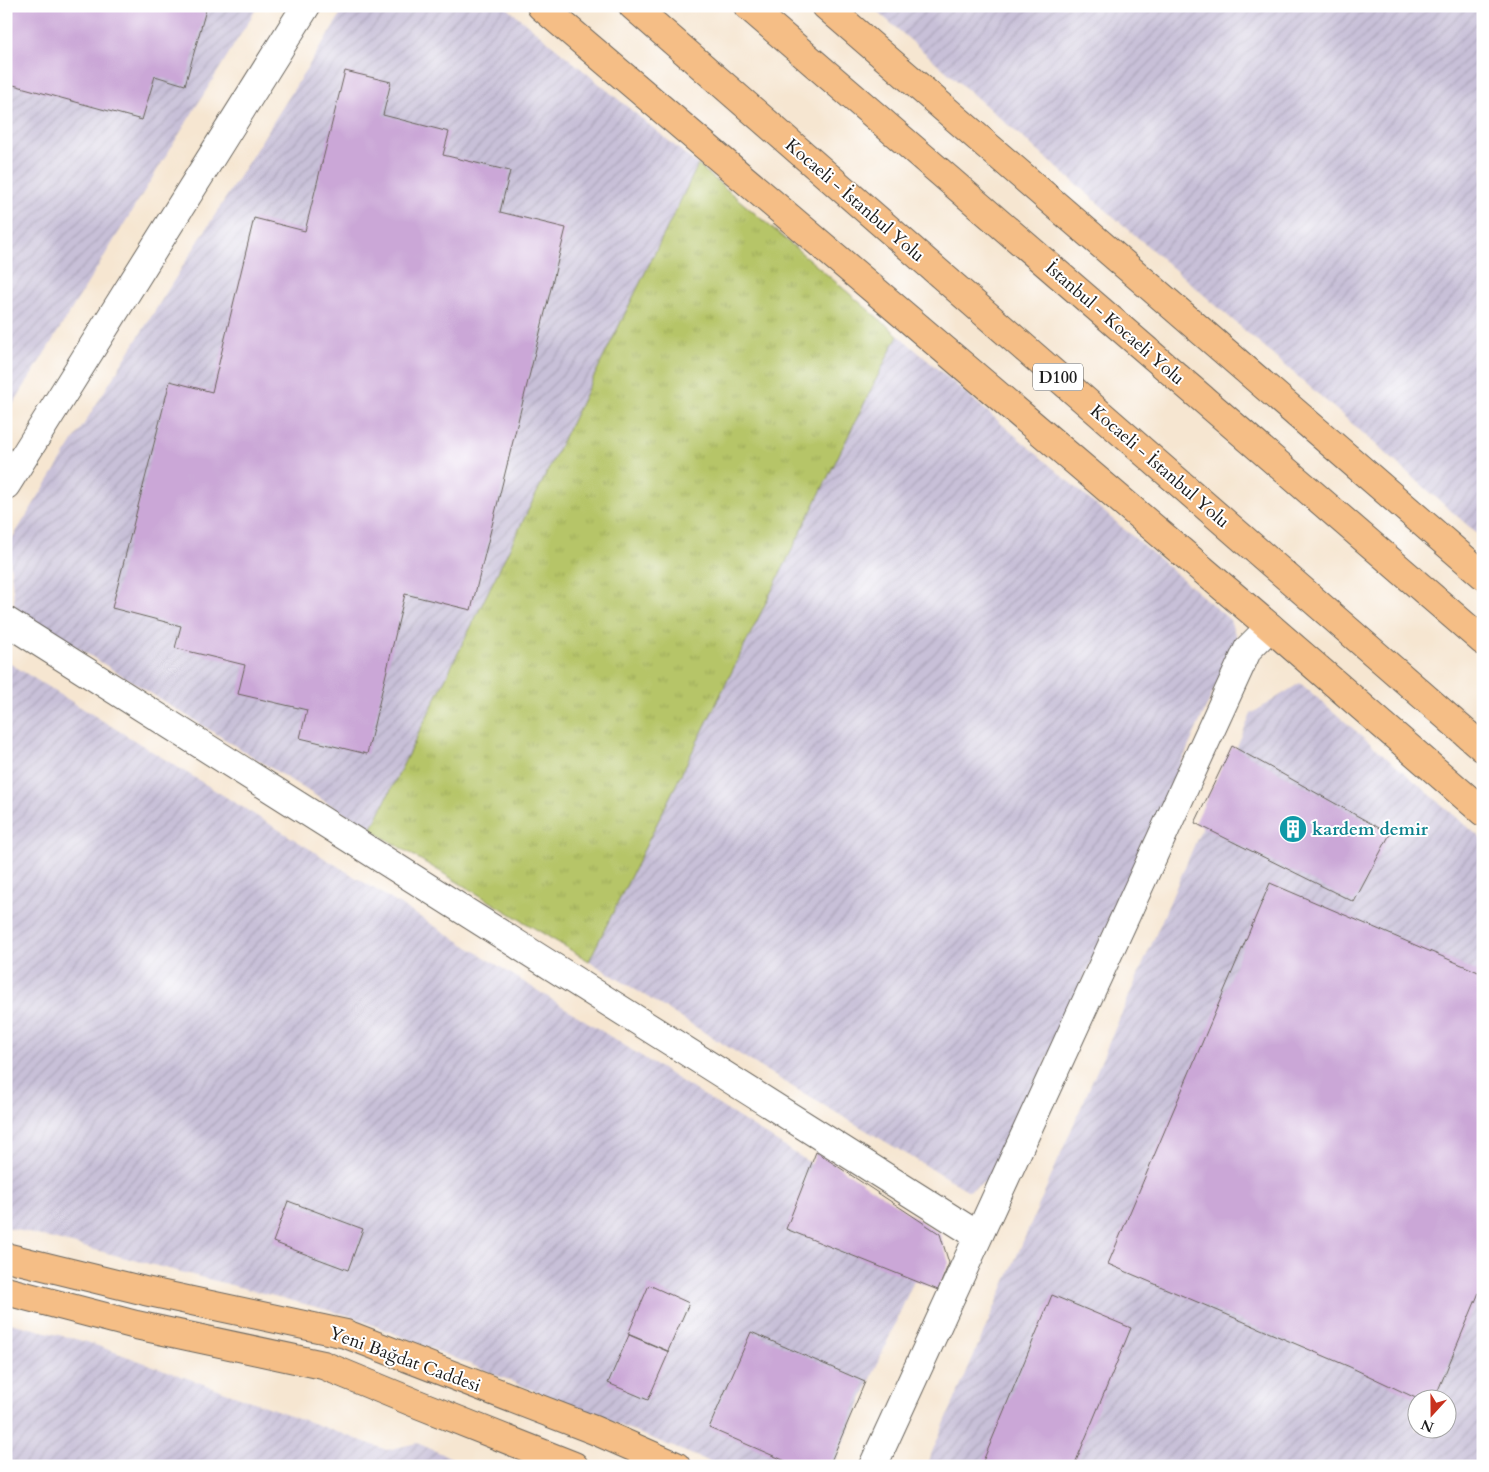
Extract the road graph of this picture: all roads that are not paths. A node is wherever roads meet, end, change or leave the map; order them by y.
1 (306, 6) edge
2 (541, 6) edge
3 (633, 6) edge
4 (748, 6) edge
5 (826, 6) edge
6 (6, 485) edge
7 (1483, 574) edge
8 (6, 622) edge
9 (1270, 627) junction
10 (1483, 641) edge
11 (1483, 748) edge
12 (1483, 812) edge
13 (977, 1235) junction
14 (6, 1256) edge
15 (6, 1291) edge
16 (574, 1466) edge
17 (676, 1466) edge
18 (873, 1466) edge

1 - 6 street
2 - 9 main road
3 - 11 main road, Kocaeli - İstanbul Yolu / D100
4 - 10 main road, İstanbul - Kocaeli Yolu
5 - 7 main road
8 - 13 street
9 - 12 main road
9 - 13 street
13 - 18 street
14 - 17 main road, Yeni Bağdat Caddesi
15 - 16 main road, Yeni Bağdat Caddesi

